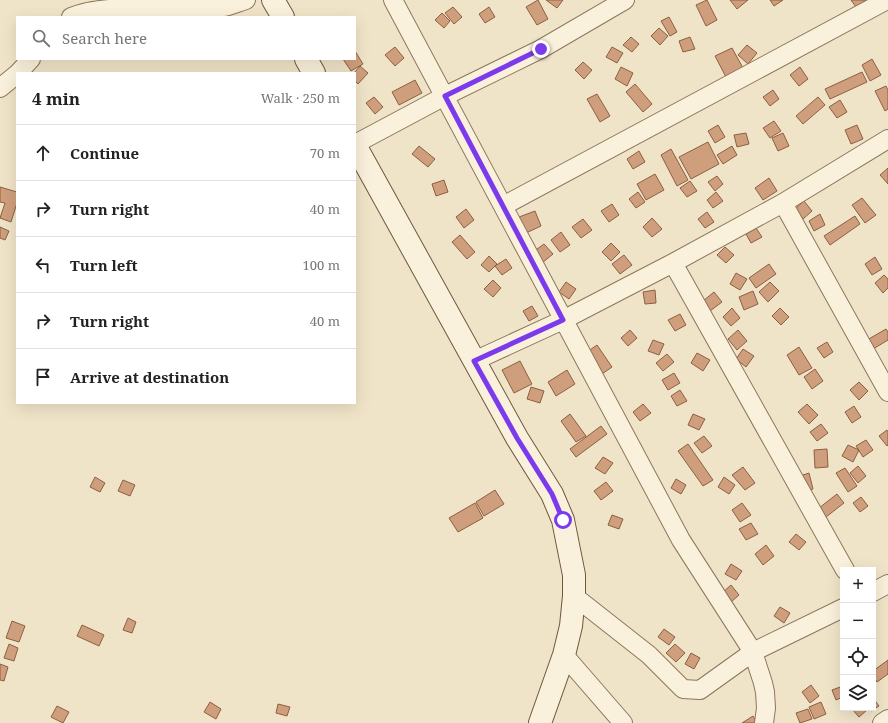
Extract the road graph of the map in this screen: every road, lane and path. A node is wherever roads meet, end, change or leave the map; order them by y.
1 (246, 0) edge
2 (273, 0) edge
3 (393, 0) edge
4 (625, 0) edge
5 (887, 0) edge
6 (73, 16) edge
7 (282, 16) edge
8 (30, 60) edge
9 (307, 60) edge
10 (19, 72) edge
11 (313, 72) edge
12 (16, 75) edge
13 (0, 88) edge
14 (445, 96) junction
15 (888, 140) edge
16 (356, 143) edge
17 (356, 146) edge
18 (783, 203) junction
19 (503, 206) junction
20 (673, 263) junction
21 (563, 320) junction
22 (474, 361) junction
23 (888, 392) edge
24 (843, 567) edge
25 (888, 584) edge
26 (876, 590) edge
27 (574, 596) junction
28 (840, 609) edge
29 (753, 652) junction
30 (564, 655) junction
31 (888, 719) edge
32 (540, 723) edge
33 (623, 723) edge
34 (764, 723) edge
35 (882, 723) edge

1 - 6 street
2 - 7 main road
3 - 14 street
4 - 14 street
5 - 19 street
8 - 10 street
9 - 11 main road
12 - 13 street
14 - 16 street
14 - 19 street
15 - 18 street
17 - 22 main road
18 - 20 street
18 - 23 street
19 - 21 street
20 - 21 street
20 - 24 street
21 - 22 street
21 - 29 street
22 - 27 main road
25 - 26 street
27 - 29 street
27 - 30 main road
28 - 29 street
29 - 34 street
30 - 32 main road
30 - 33 street
31 - 35 street

